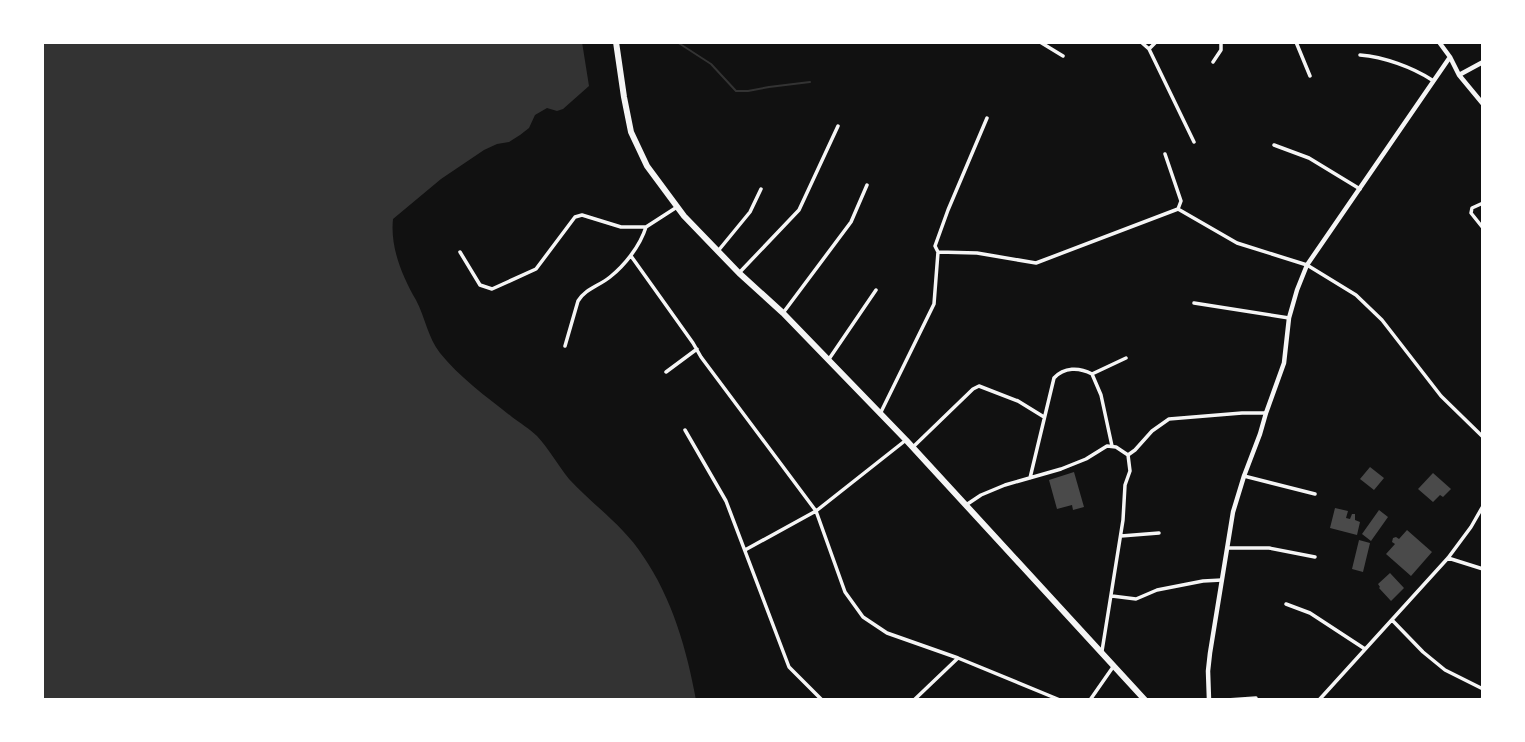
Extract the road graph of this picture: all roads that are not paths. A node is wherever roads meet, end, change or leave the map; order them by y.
1 (616, 42) edge
2 (1040, 42) edge
3 (1141, 42) edge
4 (1156, 42) edge
5 (1221, 42) edge
6 (1296, 42) edge
7 (1439, 42) edge
8 (1149, 49) junction
9 (1360, 55) dead end
10 (1063, 56) dead end
11 (1450, 57) junction
12 (1213, 62) dead end
13 (1483, 62) edge
14 (1459, 75) junction
15 (1310, 76) dead end
16 (1432, 80) junction
17 (1483, 104) edge
18 (987, 118) dead end
19 (838, 126) dead end
20 (1194, 142) dead end
21 (1274, 145) dead end
22 (1165, 154) dead end
23 (867, 185) dead end
24 (761, 189) dead end
25 (1360, 189) junction
26 (1483, 203) edge
27 (677, 206) junction
28 (1178, 209) junction
29 (646, 228) junction
30 (1483, 228) edge
31 (718, 251) junction
32 (460, 252) dead end
33 (938, 252) junction
34 (631, 256) junction
35 (1307, 265) junction
36 (739, 273) junction
37 (876, 290) dead end
38 (1194, 303) dead end
39 (783, 313) junction
40 (1289, 317) junction
41 (565, 346) dead end
42 (697, 349) junction
43 (1125, 358) dead end
44 (828, 361) junction
45 (666, 372) dead end
46 (1092, 374) junction
47 (1266, 413) junction
48 (880, 414) junction
49 (1044, 417) junction
50 (685, 430) dead end
51 (1483, 437) edge
52 (906, 440) junction
53 (1112, 446) junction
54 (913, 448) junction
55 (1128, 455) junction
56 (1244, 476) junction
57 (1030, 478) junction
58 (1315, 494) dead end
59 (966, 505) junction
60 (1483, 506) edge
61 (816, 511) junction
62 (1159, 533) dead end
63 (1121, 536) junction
64 (1227, 548) junction
65 (746, 550) junction
66 (1315, 557) dead end
67 (1448, 558) junction
68 (1483, 569) edge
69 (1222, 580) junction
70 (1112, 596) junction
71 (1286, 604) dead end
72 (1392, 620) junction
73 (1365, 649) junction
74 (1102, 653) junction
75 (958, 658) junction
76 (1113, 667) junction
77 (1483, 689) edge
78 (919, 695) junction
79 (1256, 698) dead end
80 (822, 700) edge
81 (915, 700) edge
82 (924, 700) edge
83 (1059, 700) edge
84 (1090, 700) edge
85 (1145, 700) edge
86 (1209, 700) edge
87 (1227, 700) edge
88 (1319, 700) edge

1 - 27 main road
2 - 10 street
3 - 8 street
4 - 8 street
5 - 12 street
6 - 15 street
7 - 11 street
8 - 20 street
9 - 16 street
11 - 14 street
11 - 16 street
13 - 14 street
14 - 17 street
16 - 25 street
18 - 33 street
19 - 36 street
21 - 25 street
22 - 28 street
23 - 39 street
24 - 31 street
25 - 35 street
26 - 30 street
27 - 29 street
27 - 31 main road
28 - 33 street
28 - 35 street
29 - 32 street
29 - 34 street
31 - 36 main road
33 - 48 street
34 - 41 street
34 - 42 street
35 - 40 street
35 - 51 street
36 - 39 main road
37 - 44 street
38 - 40 street
39 - 44 main road
40 - 47 street
42 - 45 street
42 - 61 street
43 - 46 street
44 - 48 main road
46 - 49 street
46 - 53 street
47 - 55 street
47 - 56 street
48 - 52 main road
49 - 54 street
49 - 57 street
50 - 65 street
52 - 54 main road
52 - 61 street
53 - 55 street
53 - 57 street
54 - 59 main road
55 - 63 street
56 - 58 street
56 - 64 street
57 - 59 street
59 - 74 main road
60 - 67 street
61 - 65 street
61 - 75 street
62 - 63 street
63 - 70 street
64 - 66 street
64 - 69 street
65 - 80 street
67 - 68 street
67 - 72 street
69 - 70 street
69 - 86 street
70 - 74 street
71 - 73 street
72 - 73 street
72 - 77 street
73 - 88 street
74 - 76 main road
75 - 78 street
75 - 83 street
76 - 84 street
76 - 85 main road
78 - 81 street
78 - 82 street
79 - 87 street

